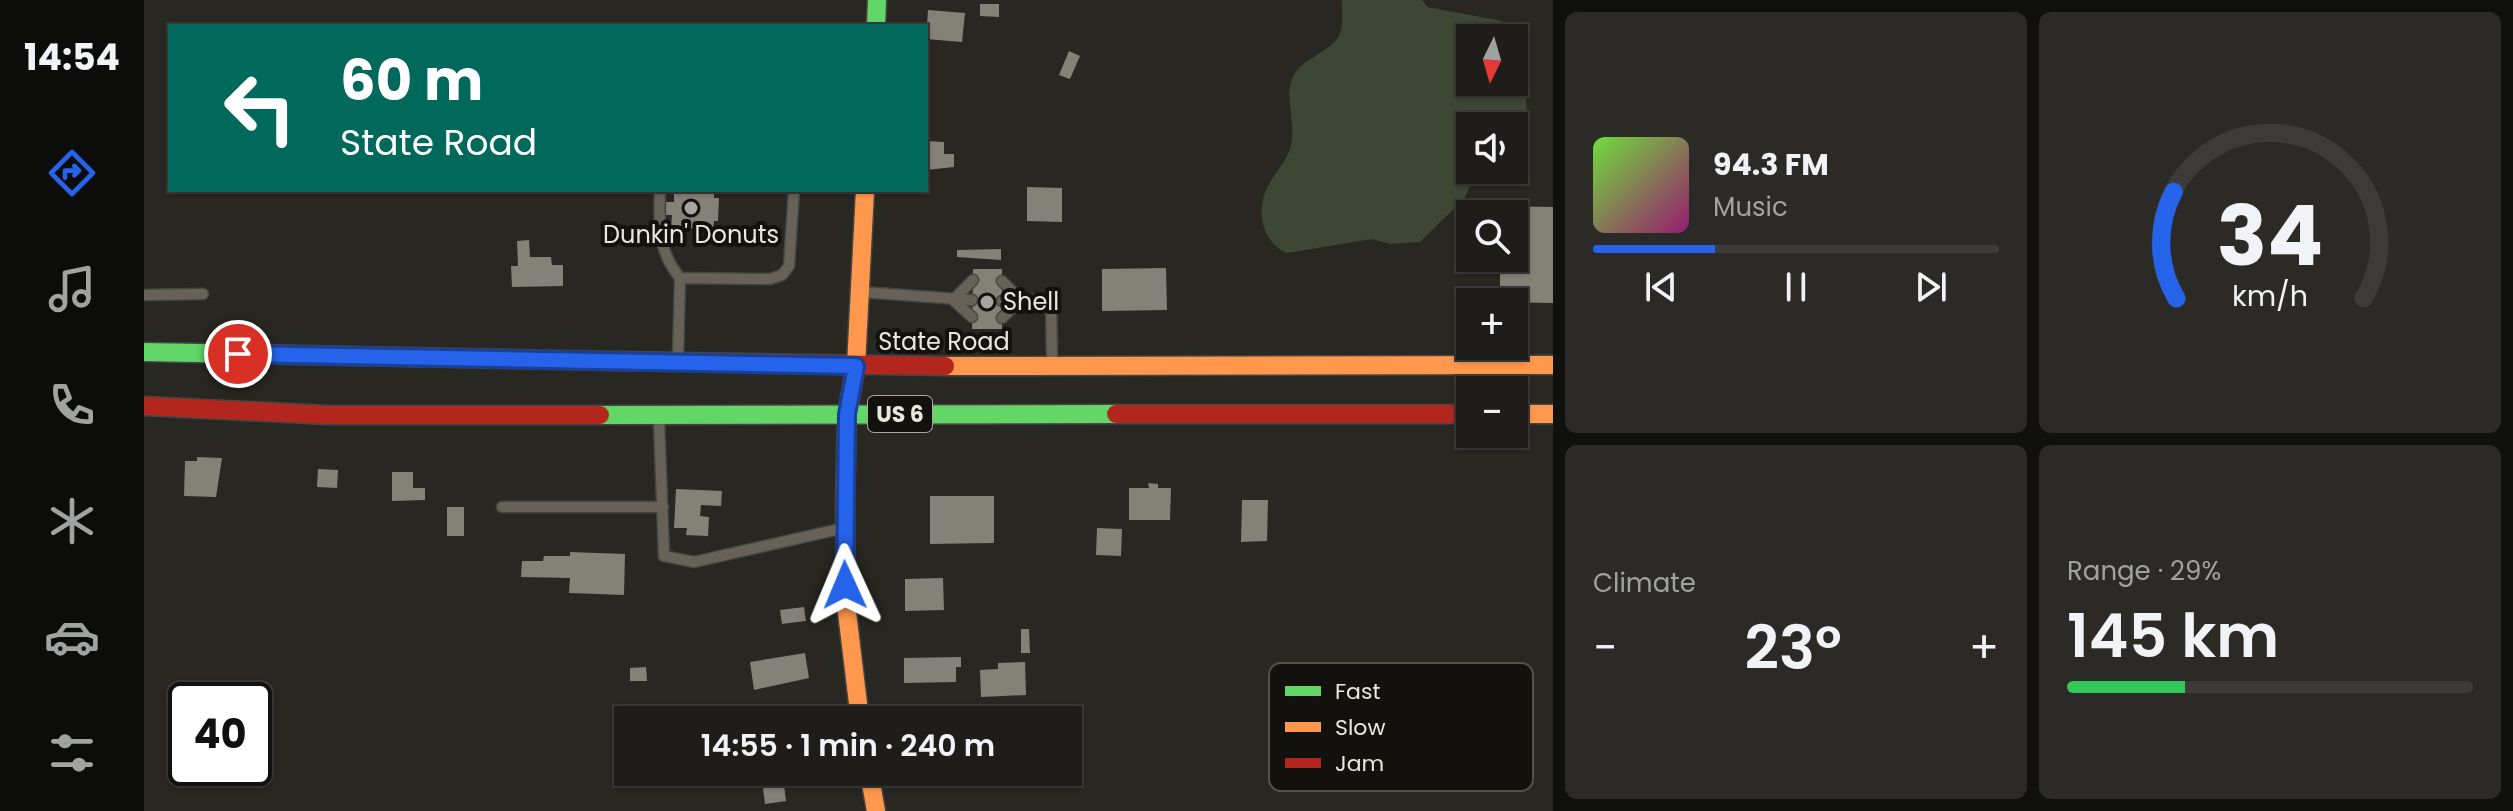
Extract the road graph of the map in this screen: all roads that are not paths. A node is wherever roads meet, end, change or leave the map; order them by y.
1 (877, 0) edge
2 (876, 24) edge
3 (660, 192) edge
4 (794, 192) edge
5 (865, 192) edge
6 (680, 278) junction
7 (973, 280) dead end
8 (1002, 281) dead end
9 (859, 292) junction
10 (203, 294) dead end
11 (144, 295) edge
12 (953, 300) junction
13 (972, 300) dead end
14 (1021, 300) junction
15 (1002, 301) dead end
16 (972, 317) dead end
17 (1002, 318) dead end
18 (144, 352) edge
19 (678, 363) junction
20 (1553, 365) edge
21 (856, 366) junction
22 (1052, 366) junction
23 (144, 406) edge
24 (659, 414) junction
25 (847, 414) junction
26 (1456, 414) edge
27 (1528, 414) edge
28 (1553, 414) edge
29 (502, 507) dead end
30 (663, 507) junction
31 (845, 528) junction
32 (858, 706) edge
33 (872, 786) edge
34 (876, 811) edge

1 - 2 main road
3 - 6 lane
4 - 6 lane
5 - 9 main road
6 - 19 lane
7 - 12 lane
8 - 14 lane
9 - 12 lane
9 - 21 main road
10 - 11 lane
12 - 13 lane
12 - 16 lane
14 - 15 lane
14 - 17 lane
14 - 22 lane
18 - 19 main road, State Road / US 6
19 - 21 main road, State Road / US 6
20 - 22 main road, State Road / US 6
21 - 22 main road, State Road / US 6
21 - 25 main road
23 - 24 main road, US 6
24 - 25 main road, US 6
24 - 30 lane
25 - 26 main road, US 6
25 - 31 main road
27 - 28 main road
29 - 30 lane
30 - 31 lane
31 - 32 main road
33 - 34 main road

